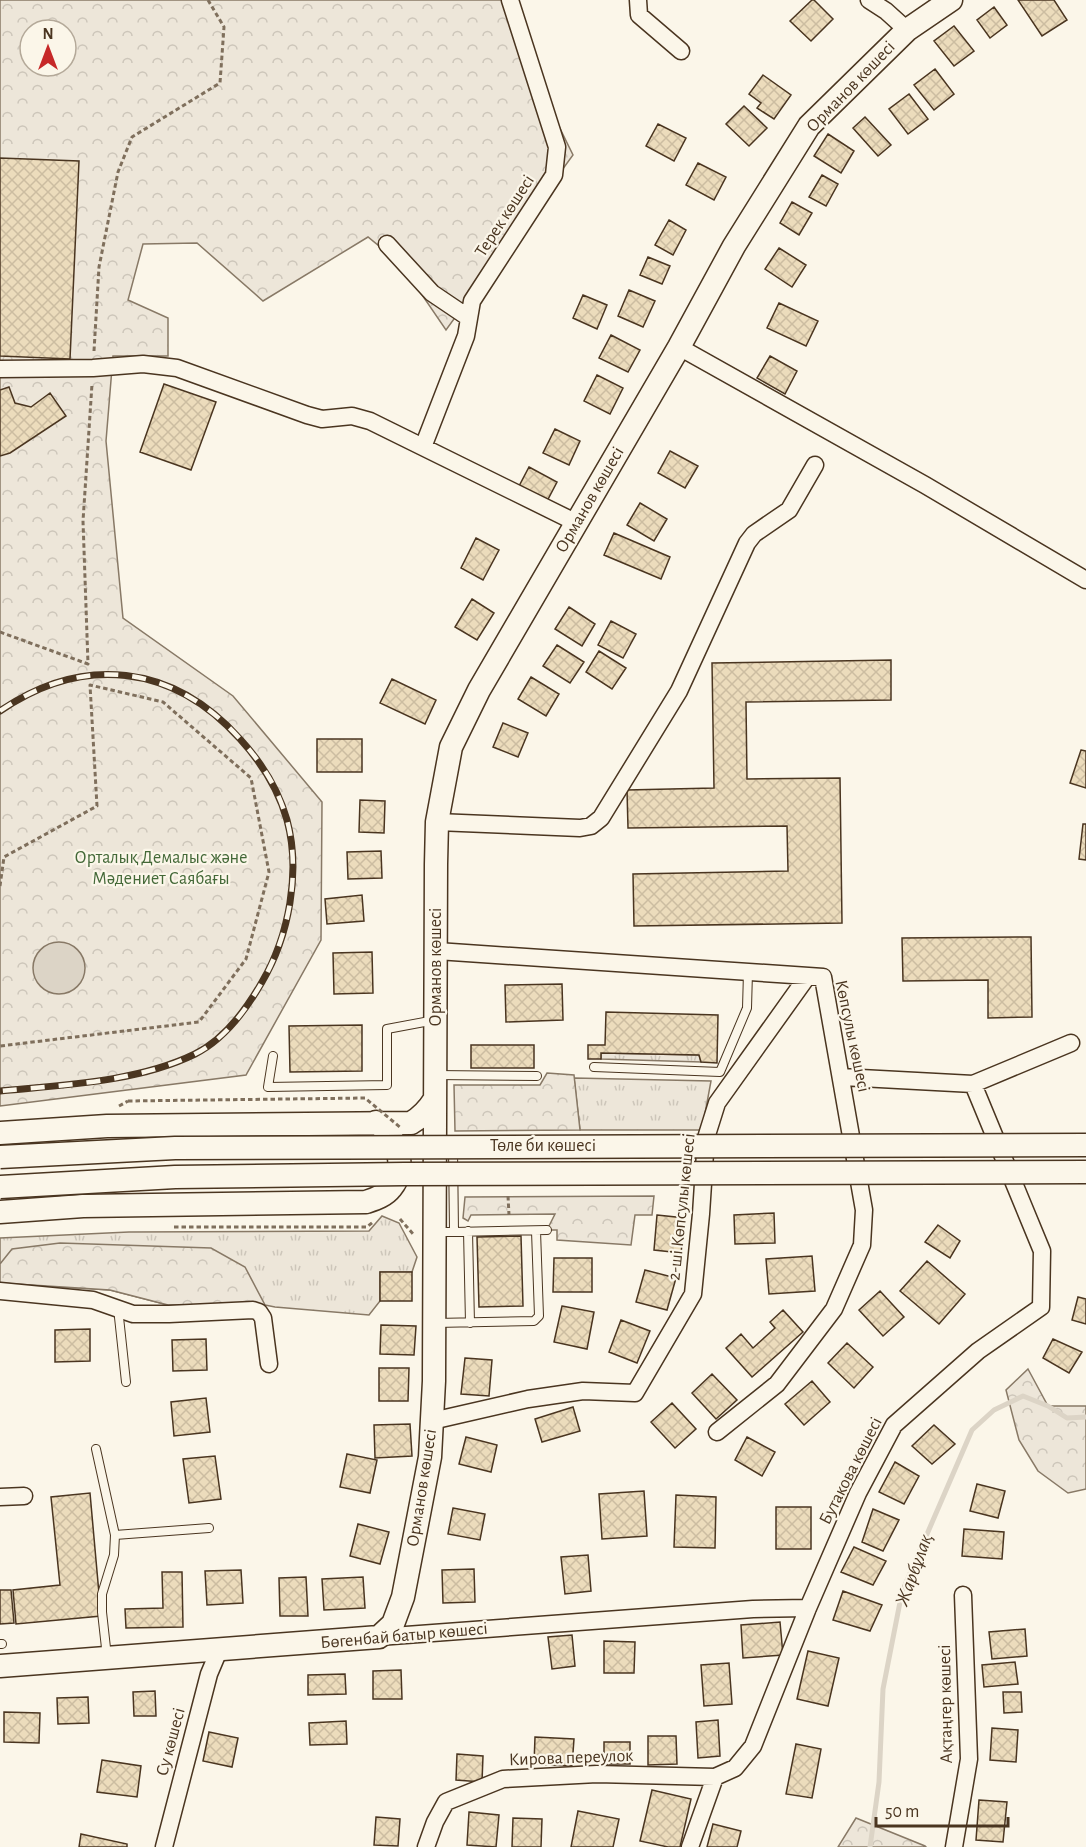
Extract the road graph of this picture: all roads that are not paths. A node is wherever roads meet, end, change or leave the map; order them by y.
1 (510, 0) edge
2 (638, 0) edge
3 (869, 0) edge
4 (951, 0) edge
5 (907, 30) junction
6 (681, 51) dead end
7 (387, 244) dead end
8 (470, 318) junction
9 (679, 347) junction
10 (0, 369) edge
11 (423, 447) junction
12 (815, 465) dead end
13 (577, 523) junction
14 (1086, 580) edge
15 (437, 822) junction
16 (437, 951) junction
17 (748, 972) junction
18 (807, 976) junction
19 (436, 1020) junction
20 (1071, 1043) dead end
21 (273, 1056) dead end
22 (594, 1067) dead end
23 (435, 1075) junction
24 (537, 1076) dead end
25 (842, 1077) junction
26 (973, 1084) junction
27 (435, 1099) junction
28 (376, 1122) junction
29 (0, 1133) edge
30 (454, 1136) dead end
31 (1086, 1145) edge
32 (0, 1157) edge
33 (1086, 1172) edge
34 (0, 1187) edge
35 (0, 1212) edge
36 (547, 1230) dead end
37 (468, 1231) junction
38 (536, 1231) junction
39 (435, 1234) junction
40 (0, 1291) edge
41 (118, 1308) junction
42 (434, 1323) junction
43 (470, 1323) junction
44 (269, 1364) dead end
45 (126, 1382) dead end
46 (432, 1421) junction
47 (717, 1432) dead end
48 (96, 1449) dead end
49 (24, 1496) dead end
50 (0, 1497) edge
51 (209, 1528) dead end
52 (115, 1535) junction
53 (963, 1595) dead end
54 (808, 1608) junction
55 (380, 1637) junction
56 (220, 1648) junction
57 (1, 1652) edge
58 (107, 1657) junction
59 (715, 1777) junction
60 (164, 1847) edge
61 (426, 1847) edge
62 (690, 1847) edge
63 (954, 1847) edge

1 - 8 street, Терек көшесі
2 - 6 street
3 - 5 street
4 - 5 main road, Орманов көшесі
5 - 9 main road, Орманов көшесі
7 - 8 street
8 - 11 street, Терек көшесі
9 - 13 main road, Орманов көшесі
9 - 14 street
10 - 11 street
11 - 13 street
12 - 15 street
13 - 15 main road, Орманов көшесі
15 - 16 main road, Орманов көшесі
16 - 17 street, Көпсулы көшесі
16 - 19 main road, Орманов көшесі
17 - 18 street, Көпсулы көшесі
17 - 22 lane
18 - 25 street, Көпсулы көшесі
18 - 46 street, 2-ші Көпсулы көшесі
19 - 21 lane
19 - 23 main road, Орманов көшесі
20 - 26 street
23 - 24 lane
23 - 27 main road, Орманов көшесі
25 - 26 street
25 - 47 street, Көпсулы көшесі
26 - 54 street, Бутакова көшесі
27 - 28 main road
27 - 39 main road, Орманов көшесі
28 - 29 main road
28 - 35 main road
30 - 39 lane
31 - 32 main road, Төле би көшесі, bridge
33 - 34 main road, Төле би көшесі, bridge
36 - 38 lane
37 - 38 lane
37 - 39 lane
37 - 43 lane
38 - 43 lane
39 - 42 main road, Орманов көшесі
40 - 41 street
41 - 44 street
41 - 45 lane
42 - 43 lane
42 - 46 main road, Орманов көшесі
46 - 55 main road, Орманов көшесі
48 - 52 lane
49 - 50 street
51 - 52 lane
52 - 58 lane
53 - 63 street, Ақтаңгер көшесі
54 - 55 street, Бөгенбай батыр көшесі
54 - 59 street, Бутакова көшесі
55 - 56 main road, Бөгенбай батыр көшесі
56 - 58 main road, Бөгенбай батыр көшесі
56 - 60 street, Су көшесі
57 - 58 main road, Бөгенбай батыр көшесі
59 - 61 street, Кирова переулок
59 - 62 street

